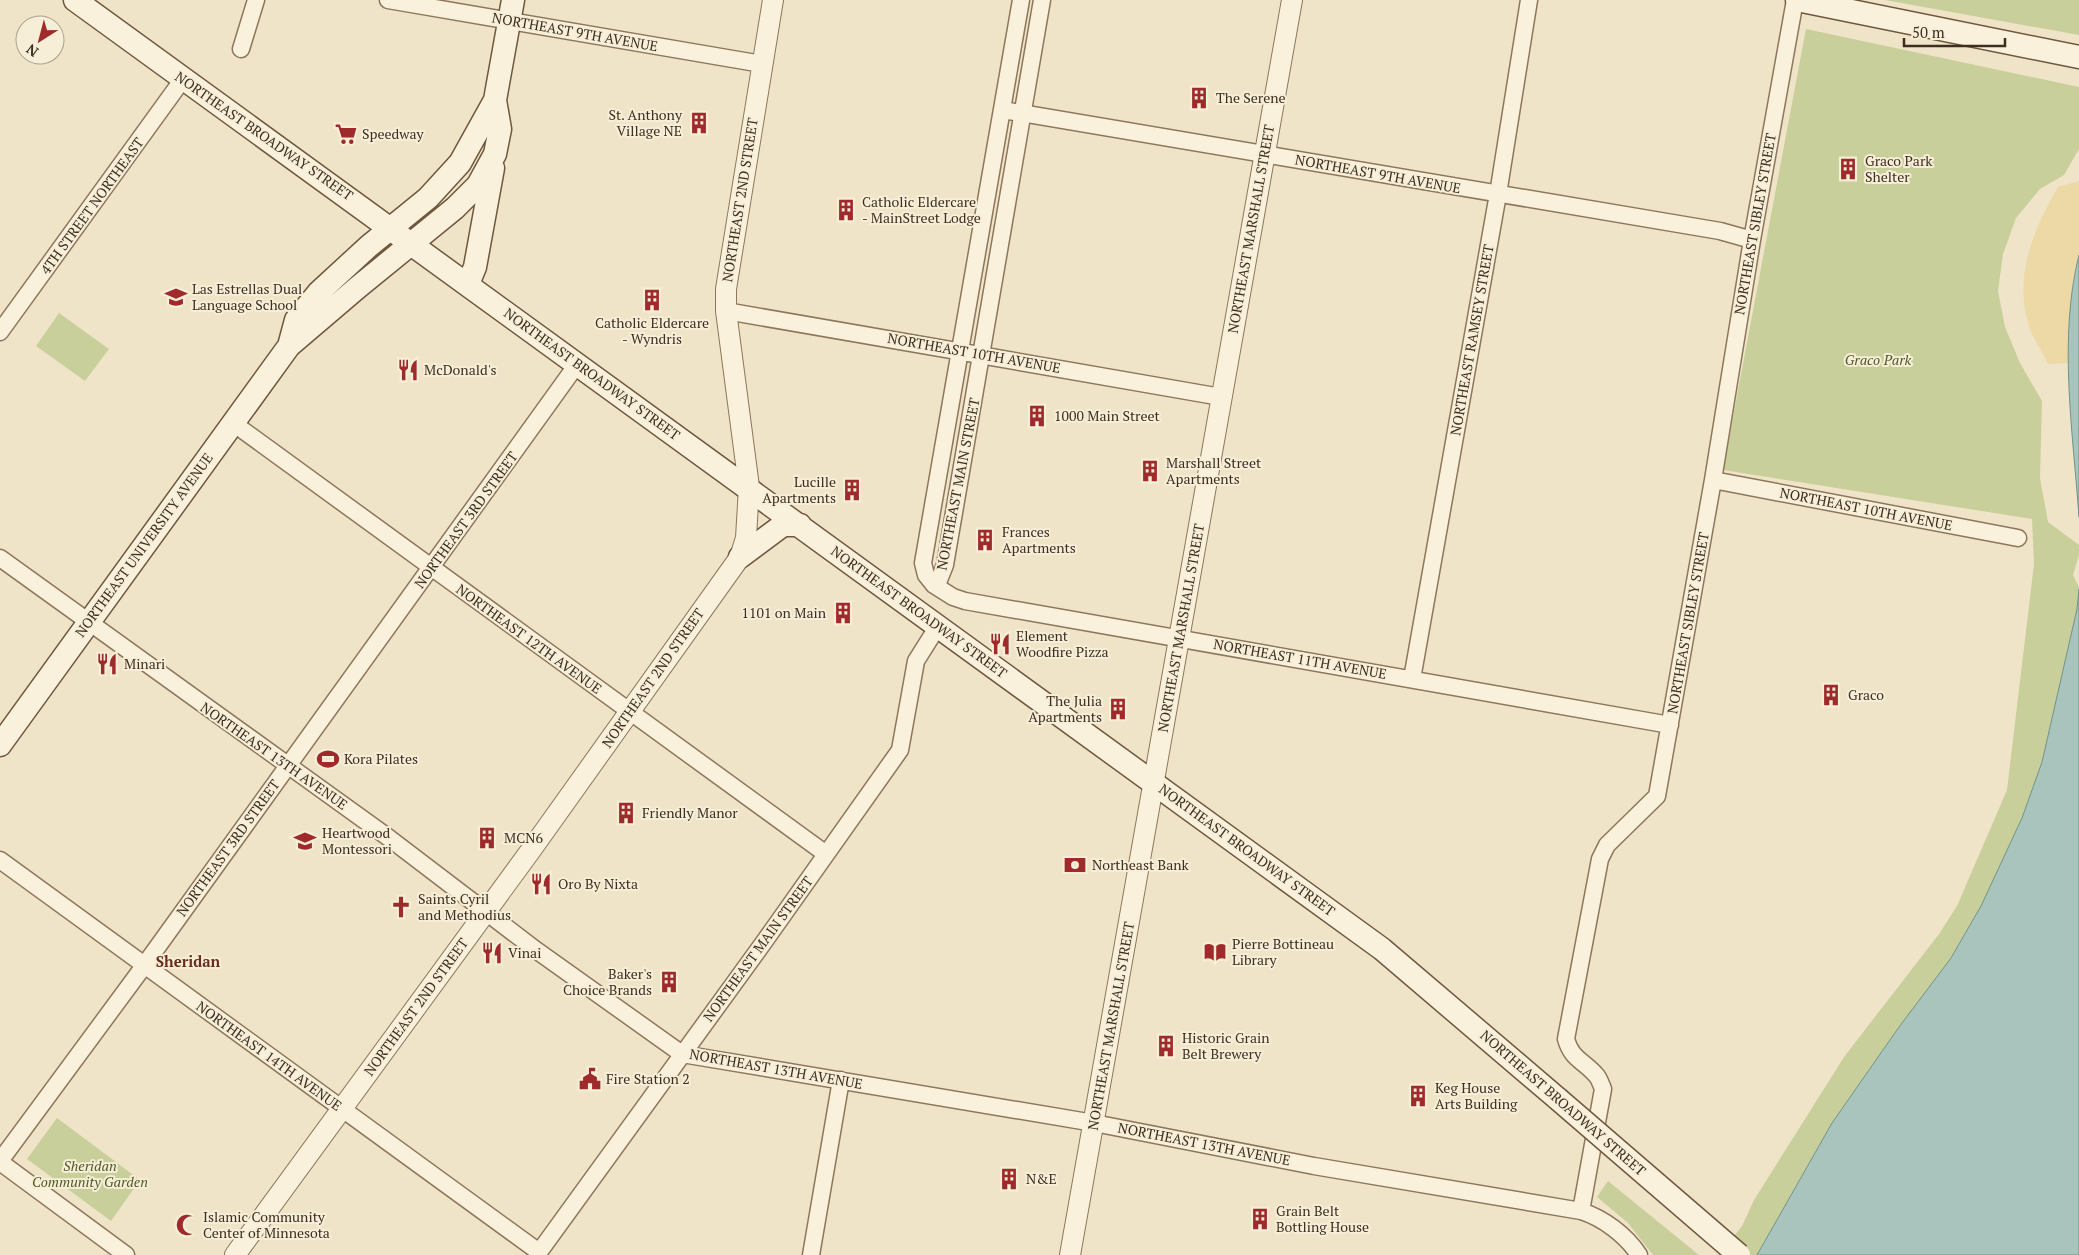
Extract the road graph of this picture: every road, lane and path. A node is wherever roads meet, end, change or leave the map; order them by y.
1 (75, 0) edge
2 (256, 0) edge
3 (388, 0) edge
4 (773, 0) edge
5 (1021, 0) edge
6 (1042, 0) edge
7 (1292, 0) edge
8 (1529, 0) edge
9 (1796, 0) edge
10 (511, 10) edge
11 (242, 49) dead end
12 (2079, 57) edge
13 (762, 64) junction
14 (183, 79) junction
15 (496, 100) junction
16 (1003, 110) junction
17 (1023, 113) junction
18 (495, 154) junction
19 (1264, 155) junction
20 (1498, 194) junction
21 (392, 228) junction
22 (1752, 240) junction
23 (411, 242) junction
24 (468, 284) junction
25 (726, 311) junction
26 (0, 332) edge
27 (289, 346) junction
28 (962, 351) junction
29 (982, 354) junction
30 (578, 364) junction
31 (1221, 398) junction
32 (233, 423) junction
33 (1713, 480) junction
34 (749, 488) junction
35 (800, 525) junction
36 (2018, 538) dead end
37 (740, 557) junction
38 (0, 558) edge
39 (431, 568) junction
40 (934, 585) junction
41 (88, 623) junction
42 (938, 626) junction
43 (1180, 639) junction
44 (1412, 679) junction
45 (630, 712) junction
46 (1670, 725) junction
47 (0, 745) edge
48 (286, 766) junction
49 (1155, 783) junction
50 (826, 854) junction
51 (0, 860) edge
52 (485, 911) junction
53 (144, 965) junction
54 (682, 1054) junction
55 (841, 1080) junction
56 (341, 1110) junction
57 (1094, 1123) junction
58 (0, 1162) edge
59 (1581, 1211) junction
60 (538, 1254) edge
61 (126, 1255) edge
62 (235, 1255) edge
63 (811, 1255) edge
64 (1070, 1255) edge
65 (1638, 1255) edge
66 (1739, 1255) edge

1 - 14 main road, NORTHEAST BROADWAY STREET
2 - 11 street
3 - 10 street, NORTHEAST 9TH AVENUE
4 - 13 street, NORTHEAST 2ND STREET
5 - 16 street, NORTHEAST MAIN STREET
6 - 17 street, NORTHEAST MAIN STREET
7 - 19 street, NORTHEAST MARSHALL STREET
8 - 20 street, NORTHEAST RAMSEY STREET
9 - 12 main road
9 - 22 street, NORTHEAST SIBLEY STREET
10 - 13 street, NORTHEAST 9TH AVENUE
10 - 15 main road, NORTHEAST UNIVERSITY AVENUE
13 - 25 street, NORTHEAST 2ND STREET
14 - 21 main road, NORTHEAST BROADWAY STREET
14 - 26 street, 4TH STREET NORTHEAST
15 - 18 main road, NORTHEAST UNIVERSITY AVENUE
15 - 21 main road, NORTHEAST UNIVERSITY AVENUE
16 - 17 street, NORTHEAST 9TH AVENUE
16 - 28 street, NORTHEAST MAIN STREET
17 - 19 street, NORTHEAST 9TH AVENUE
17 - 29 street, NORTHEAST MAIN STREET
18 - 23 main road, NORTHEAST UNIVERSITY AVENUE
18 - 24 main road
19 - 20 street, NORTHEAST 9TH AVENUE
19 - 31 street, NORTHEAST MARSHALL STREET
20 - 22 street, NORTHEAST 9TH AVENUE
20 - 44 street, NORTHEAST RAMSEY STREET
21 - 23 main road, NORTHEAST BROADWAY STREET
21 - 27 main road, NORTHEAST UNIVERSITY AVENUE
22 - 33 street, NORTHEAST SIBLEY STREET
23 - 24 main road, NORTHEAST BROADWAY STREET
23 - 27 main road, NORTHEAST UNIVERSITY AVENUE
24 - 30 main road, NORTHEAST BROADWAY STREET
25 - 28 street, NORTHEAST 10TH AVENUE
25 - 34 street, NORTHEAST 2ND STREET
27 - 32 main road, NORTHEAST UNIVERSITY AVENUE
28 - 29 street, NORTHEAST 10TH AVENUE
28 - 40 street, NORTHEAST MAIN STREET
29 - 31 street, NORTHEAST 10TH AVENUE
29 - 40 street, NORTHEAST MAIN STREET
30 - 34 main road, NORTHEAST BROADWAY STREET
30 - 39 street, NORTHEAST 3RD STREET
31 - 43 street, NORTHEAST MARSHALL STREET
32 - 39 street, NORTHEAST 12TH AVENUE
32 - 41 main road, NORTHEAST UNIVERSITY AVENUE
33 - 36 street, NORTHEAST 10TH AVENUE
33 - 46 street, NORTHEAST SIBLEY STREET
34 - 35 main road, NORTHEAST BROADWAY STREET
34 - 37 street, NORTHEAST 2ND STREET
35 - 37 main road
35 - 42 main road, NORTHEAST BROADWAY STREET
37 - 45 street, NORTHEAST 2ND STREET
38 - 41 street, NORTHEAST 13TH AVENUE
39 - 45 street, NORTHEAST 12TH AVENUE
39 - 48 street, NORTHEAST 3RD STREET
40 - 43 street, NORTHEAST 11TH AVENUE
41 - 47 main road, NORTHEAST UNIVERSITY AVENUE
41 - 48 street, NORTHEAST 13TH AVENUE
42 - 49 main road, NORTHEAST BROADWAY STREET
42 - 50 street, NORTHEAST MAIN STREET
43 - 44 street, NORTHEAST 11TH AVENUE
43 - 49 street, NORTHEAST MARSHALL STREET
44 - 46 street, NORTHEAST 11TH AVENUE
45 - 50 street, NORTHEAST 12TH AVENUE
45 - 52 street, NORTHEAST 2ND STREET
46 - 59 street, NORTHEAST SIBLEY STREET
48 - 52 street, NORTHEAST 13TH AVENUE
48 - 53 street, NORTHEAST 3RD STREET
49 - 57 street, NORTHEAST MARSHALL STREET
49 - 66 main road, NORTHEAST BROADWAY STREET, bridge
50 - 54 street, NORTHEAST MAIN STREET
51 - 53 street, NORTHEAST 14TH AVENUE
52 - 54 street, NORTHEAST 13TH AVENUE
52 - 56 street, NORTHEAST 2ND STREET
53 - 56 street, NORTHEAST 14TH AVENUE
53 - 58 street, NORTHEAST 3RD STREET
54 - 55 street, NORTHEAST 13TH AVENUE
54 - 60 street, NORTHEAST MAIN STREET
55 - 57 street, NORTHEAST 13TH AVENUE
55 - 63 street
56 - 60 street, NORTHEAST 14TH AVENUE
56 - 62 street, NORTHEAST 2ND STREET
57 - 59 street, NORTHEAST 13TH AVENUE
57 - 64 street, NORTHEAST MARSHALL STREET
58 - 61 street
59 - 65 street, NORTHEAST 13TH AVENUE

